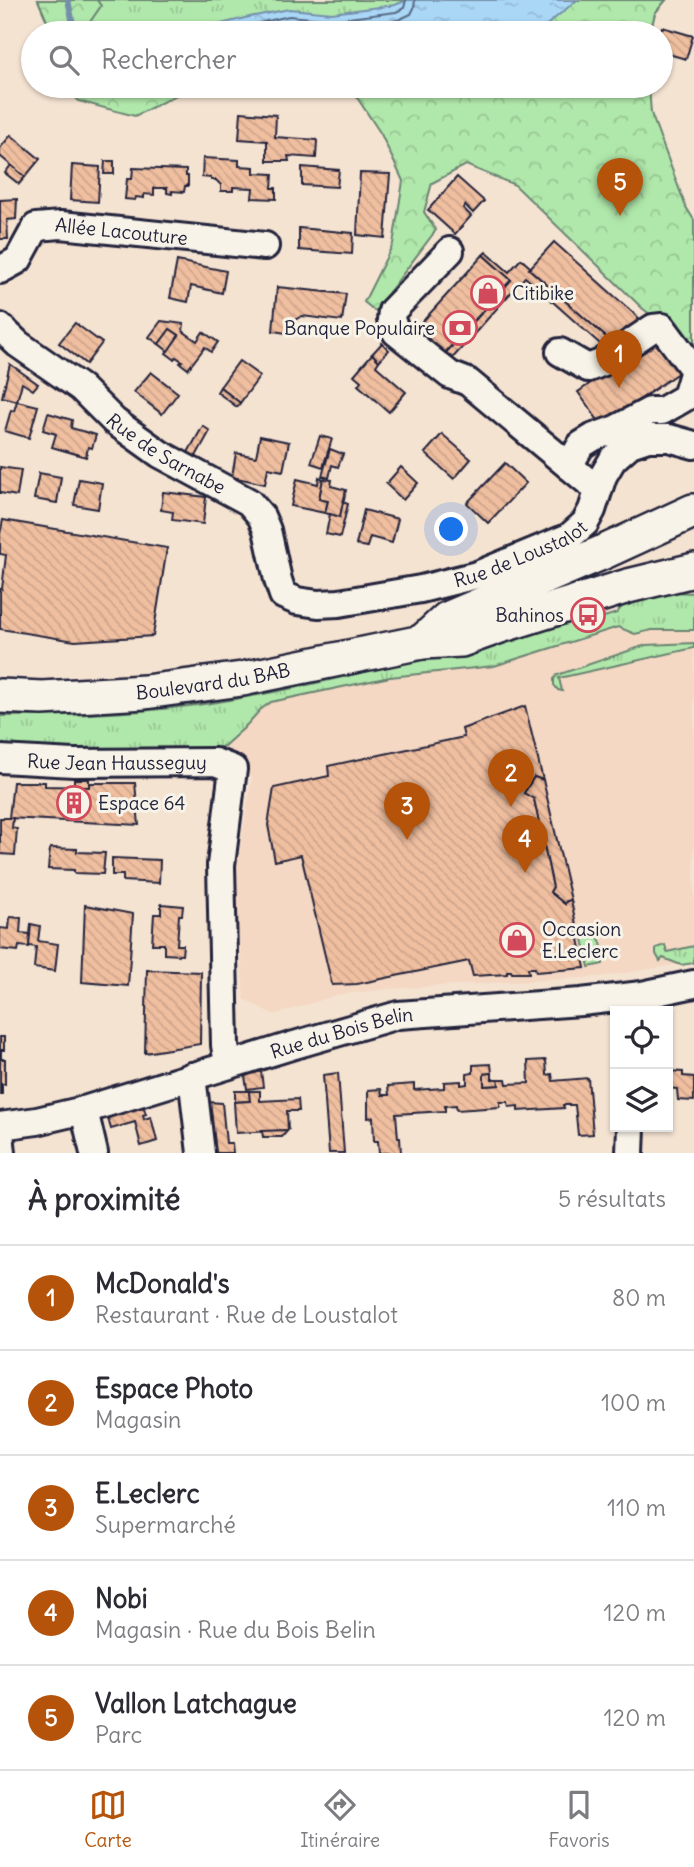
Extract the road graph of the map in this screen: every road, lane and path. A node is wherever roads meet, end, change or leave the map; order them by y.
1 (265, 246) dead end
2 (450, 251) dead end
3 (0, 270) edge
4 (0, 327) edge
5 (560, 352) dead end
6 (694, 444) edge
7 (569, 466) junction
8 (598, 490) junction
9 (694, 504) edge
10 (694, 570) edge
11 (297, 601) joint
12 (422, 642) junction
13 (0, 696) edge
14 (0, 759) edge
15 (694, 984) edge
16 (645, 1002) edge
17 (228, 1065) junction
18 (192, 1076) junction
19 (84, 1110) junction
20 (0, 1126) edge
21 (631, 1132) edge
22 (0, 1133) edge
23 (2, 1153) edge
24 (94, 1153) edge
25 (201, 1153) edge
26 (630, 1153) edge

1 - 3 street, Allée Lacouture
2 - 7 street
4 - 11 street, Rue de Sarnabe
5 - 7 street
6 - 8 street, Rue de Loustalot
7 - 8 street
8 - 11 street, Rue de Loustalot
9 - 12 main road
10 - 12 main road, Boulevard du BAB
12 - 13 main road, Boulevard du BAB
14 - 17 street, Rue Jean Hausseguy
15 - 16 street, Rue du Bois Belin
16 - 17 street, Rue du Bois Belin
17 - 18 street, Rue du Bois Belin
18 - 19 street, Rue du Bois Belin
18 - 25 street
19 - 20 street, Rue du Bois Belin
19 - 24 street
21 - 26 street
22 - 23 street

